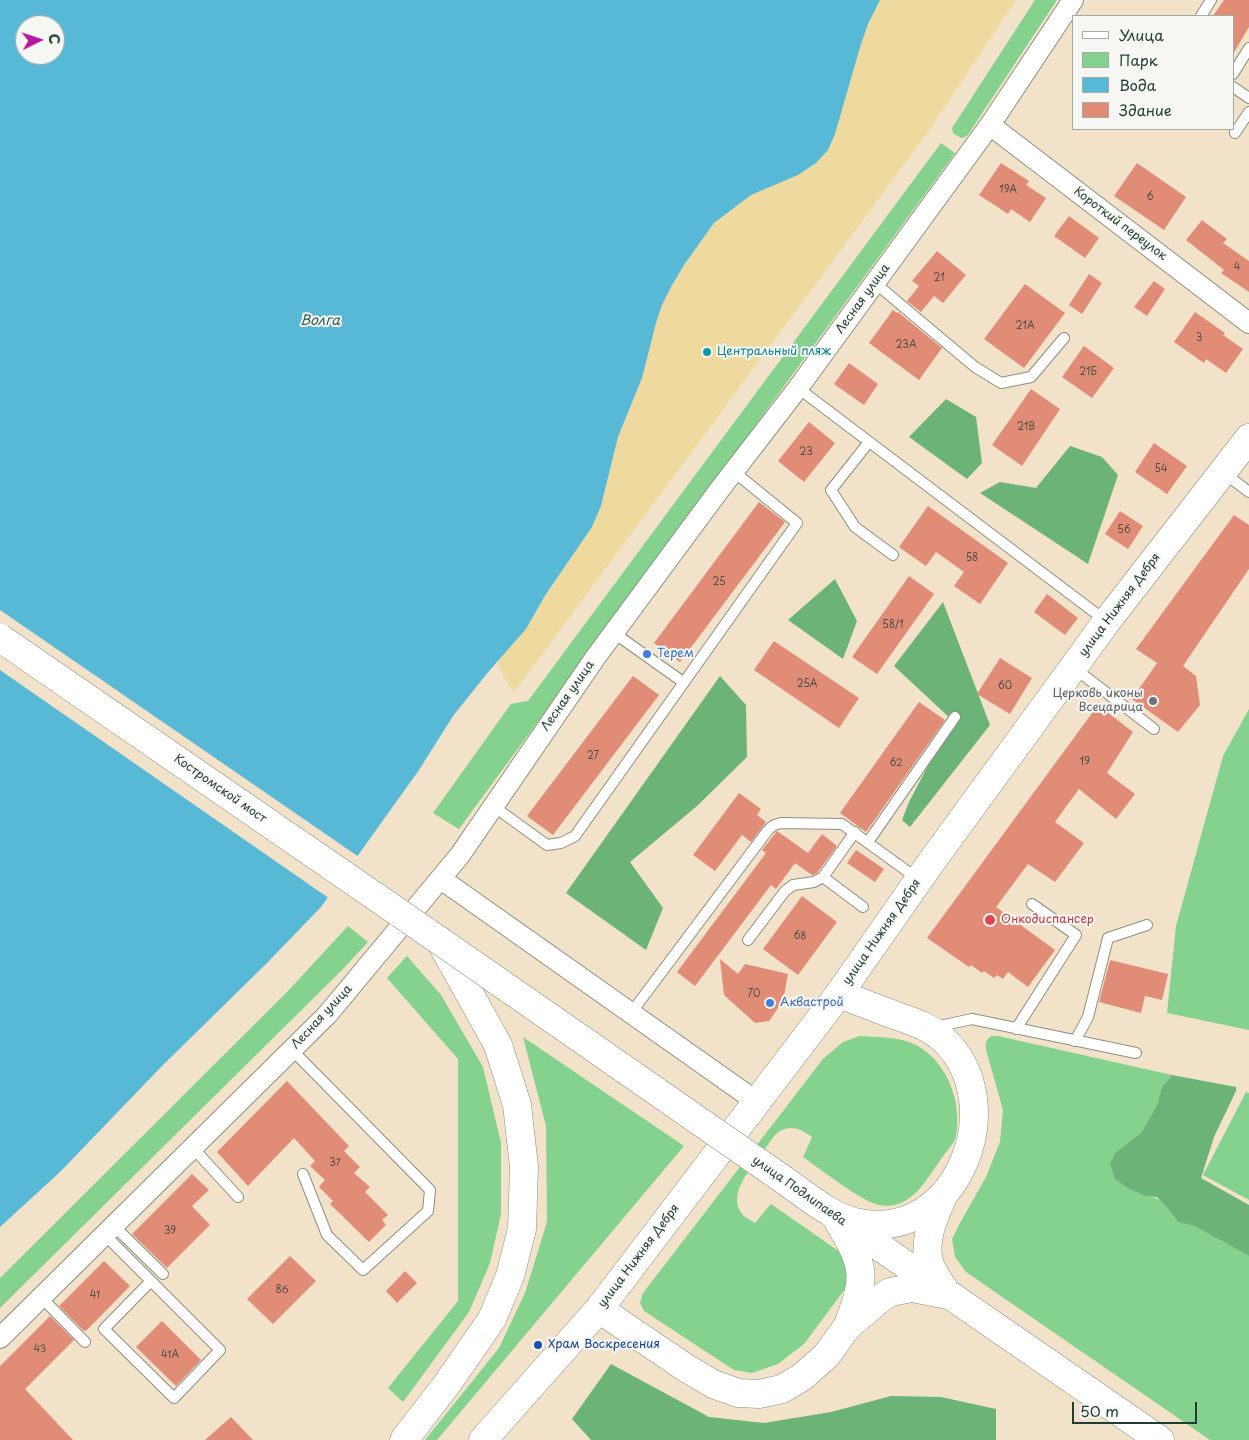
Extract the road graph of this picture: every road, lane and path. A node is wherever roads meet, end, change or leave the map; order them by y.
1 (1073, 0) edge
2 (1212, 0) edge
3 (1202, 15) edge
4 (1249, 48) edge
5 (1234, 72) edge
6 (1234, 88) edge
7 (1249, 98) edge
8 (1249, 112) edge
9 (990, 125) junction
10 (1235, 133) dead end
11 (875, 283) junction
12 (1249, 323) edge
13 (1064, 338) dead end
14 (798, 388) junction
15 (1249, 438) edge
16 (869, 442) junction
17 (733, 472) junction
18 (1223, 473) junction
19 (1249, 492) edge
20 (893, 556) dead end
21 (1107, 621) junction
22 (614, 633) junction
23 (0, 638) edge
24 (1073, 667) junction
25 (683, 682) junction
26 (955, 717) dead end
27 (1154, 729) dead end
28 (493, 806) junction
29 (855, 832) junction
30 (868, 842) junction
31 (823, 877) junction
32 (441, 879) junction
33 (919, 880) junction
34 (1032, 904) dead end
35 (863, 907) dead end
36 (1147, 925) dead end
37 (748, 940) dead end
38 (440, 941) junction
39 (839, 994) junction
40 (631, 1013) junction
41 (929, 1028) junction
42 (1016, 1029) junction
43 (1075, 1041) junction
44 (292, 1050) junction
45 (1136, 1053) dead end
46 (757, 1102) junction
47 (193, 1148) junction
48 (304, 1174) dead end
49 (943, 1196) junction
50 (238, 1197) dead end
51 (835, 1216) junction
52 (109, 1230) junction
53 (163, 1274) dead end
54 (151, 1281) junction
55 (948, 1295) junction
56 (41, 1297) junction
57 (599, 1308) junction
58 (847, 1326) junction
59 (0, 1338) edge
60 (85, 1342) dead end
61 (404, 1440) edge
62 (483, 1440) edge
63 (1160, 1440) edge

1 - 9 street, Лесная улица
2 - 3 lane
4 - 5 lane
6 - 7 lane
8 - 10 lane
9 - 11 street, Лесная улица
9 - 12 street, Короткий переулок
11 - 13 lane
11 - 14 street, Лесная улица
14 - 16 lane
14 - 17 street, Лесная улица
15 - 18 main road, улица Нижняя Дебря
16 - 20 lane
16 - 21 lane
17 - 22 street, Лесная улица
17 - 25 lane
18 - 19 lane
18 - 21 main road, улица Нижняя Дебря
21 - 24 main road, улица Нижняя Дебря
22 - 25 lane
22 - 28 street, Лесная улица
23 - 38 main road, Костромской мост, bridge
24 - 27 lane
24 - 33 main road, улица Нижняя Дебря
25 - 28 lane
26 - 30 lane
28 - 32 street, Лесная улица
29 - 30 lane
29 - 31 lane
29 - 40 lane
30 - 33 lane
31 - 35 lane
31 - 37 lane
32 - 40 street
32 - 44 street, Лесная улица
33 - 39 main road, улица Нижняя Дебря
34 - 42 lane
36 - 43 lane
38 - 51 main road, улица Подлипаева, bridge
38 - 61 main road
39 - 41 main road
39 - 46 main road, улица Нижняя Дебря
40 - 46 street
41 - 42 lane
41 - 49 main road
42 - 43 lane
43 - 45 lane
44 - 47 street, Лесная улица
44 - 48 lane
46 - 57 main road, улица Нижняя Дебря
47 - 50 lane
47 - 52 street, Лесная улица
49 - 51 main road
49 - 55 main road
51 - 55 main road, улица Подлипаева
51 - 58 main road
52 - 53 lane
52 - 54 lane
52 - 56 street, Лесная улица
54 - 54 lane
55 - 58 main road
55 - 63 main road, улица Подлипаева
56 - 59 street, Лесная улица
56 - 60 lane
57 - 58 main road
57 - 62 main road, улица Нижняя Дебря

